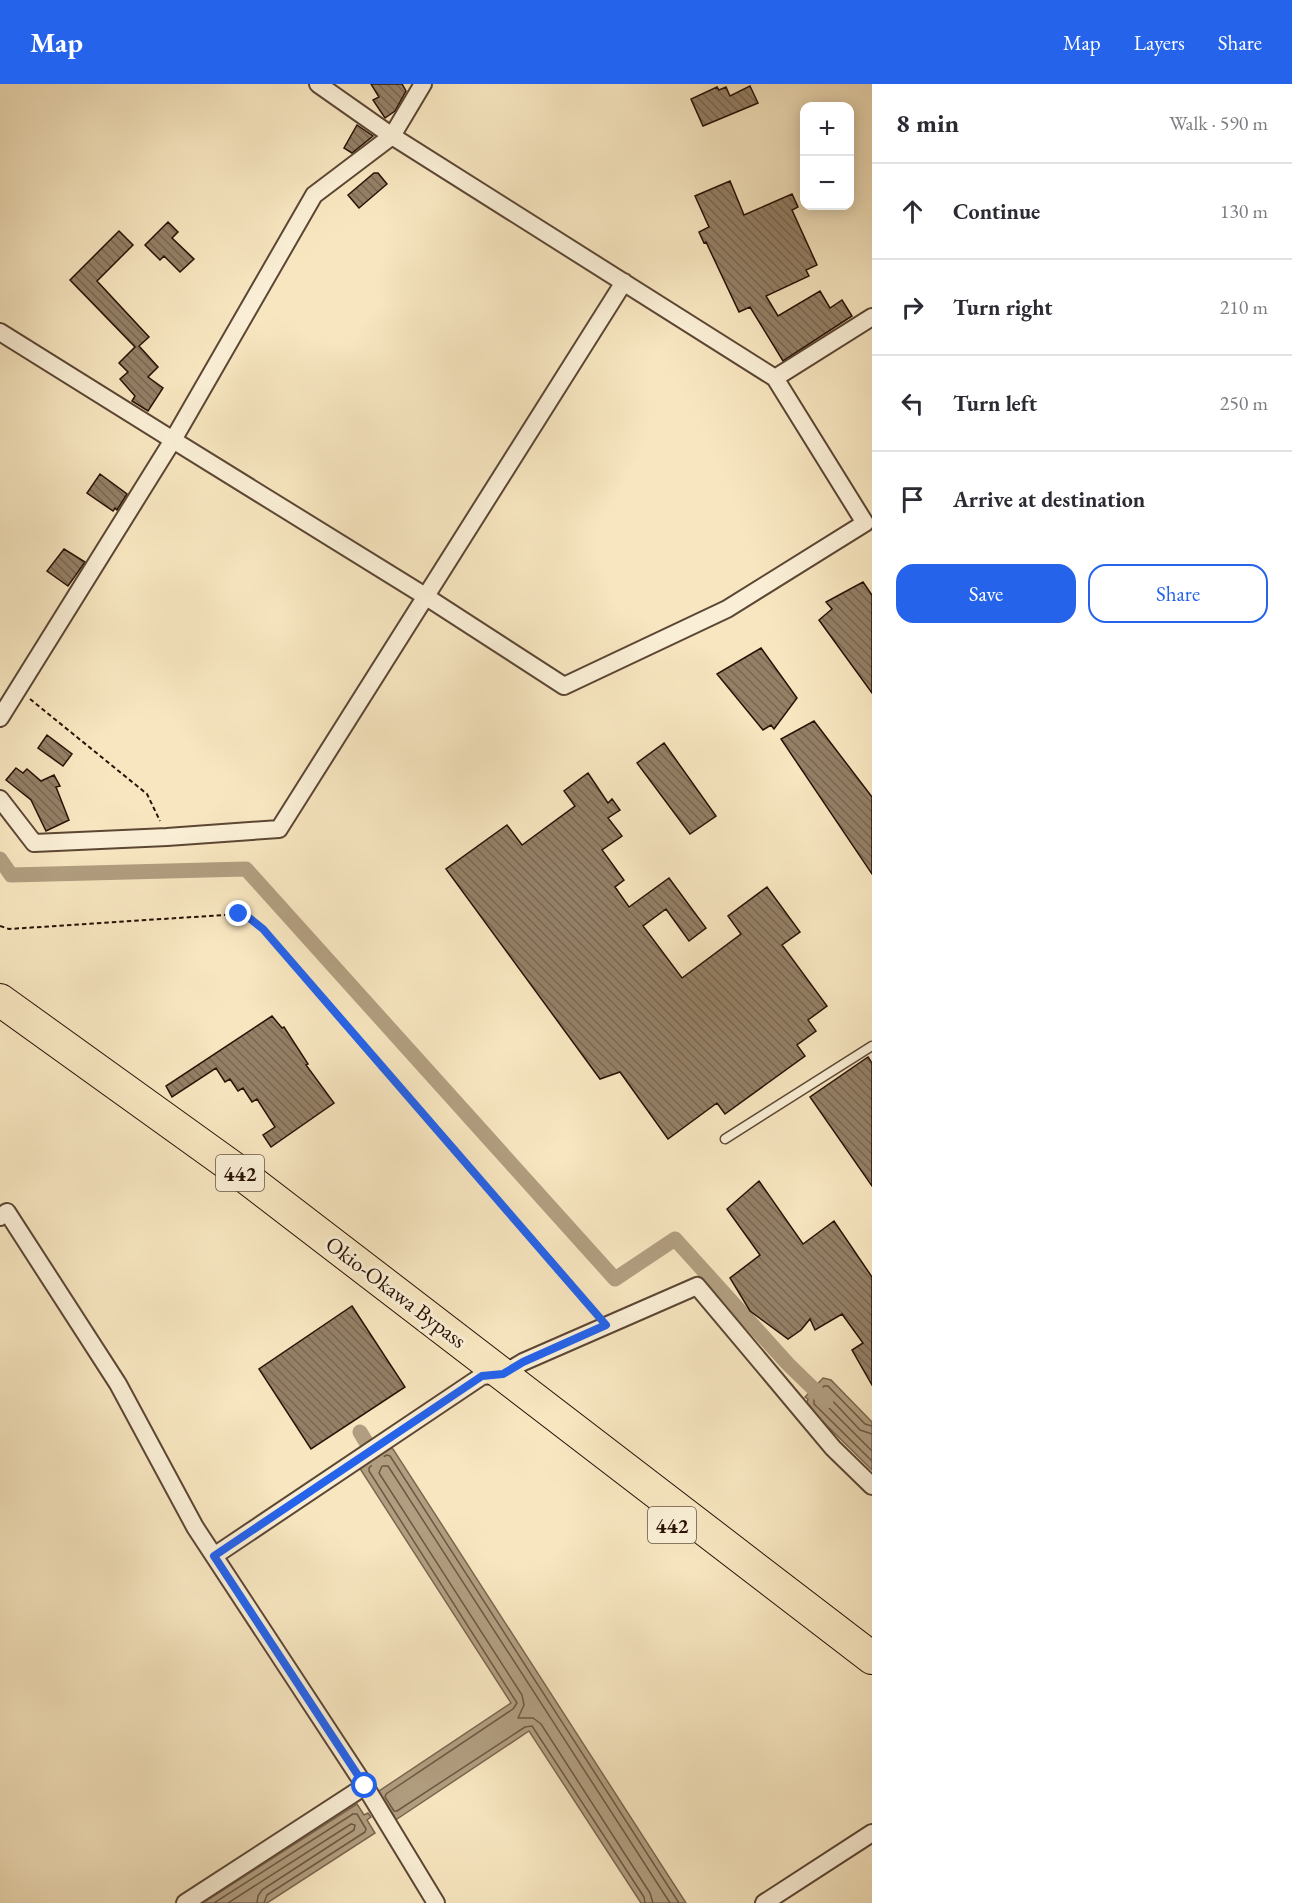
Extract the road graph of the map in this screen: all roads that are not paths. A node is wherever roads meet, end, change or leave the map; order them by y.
1 (318, 84) edge
2 (423, 84) edge
3 (392, 136) junction
4 (624, 282) junction
5 (872, 317) edge
6 (0, 332) edge
7 (775, 378) junction
8 (173, 440) junction
9 (425, 596) junction
10 (0, 718) edge
11 (0, 799) edge
12 (0, 1000) edge
13 (0, 1022) edge
14 (872, 1046) edge
15 (725, 1139) dead end
16 (0, 1217) edge
17 (481, 1366) junction
18 (872, 1486) edge
19 (214, 1556) junction
20 (872, 1658) edge
21 (872, 1677) edge
22 (365, 1786) junction
23 (872, 1833) edge
24 (185, 1903) edge
25 (436, 1903) edge
26 (764, 1903) edge

1 - 3 street
2 - 3 street
3 - 4 street
3 - 8 street
4 - 7 street
4 - 9 street
5 - 7 street
6 - 8 street
7 - 9 street
8 - 9 street
8 - 10 street
9 - 11 street
12 - 17 highway, Okio-Okawa Bypass / 442
13 - 17 highway, Okio-Okawa Bypass / 442
14 - 15 lane
16 - 19 street
17 - 18 street
17 - 19 street
17 - 20 highway, Okio-Okawa Bypass / 442
17 - 21 highway, Okio-Okawa Bypass / 442
19 - 22 street
22 - 24 street
22 - 25 street
23 - 26 street

